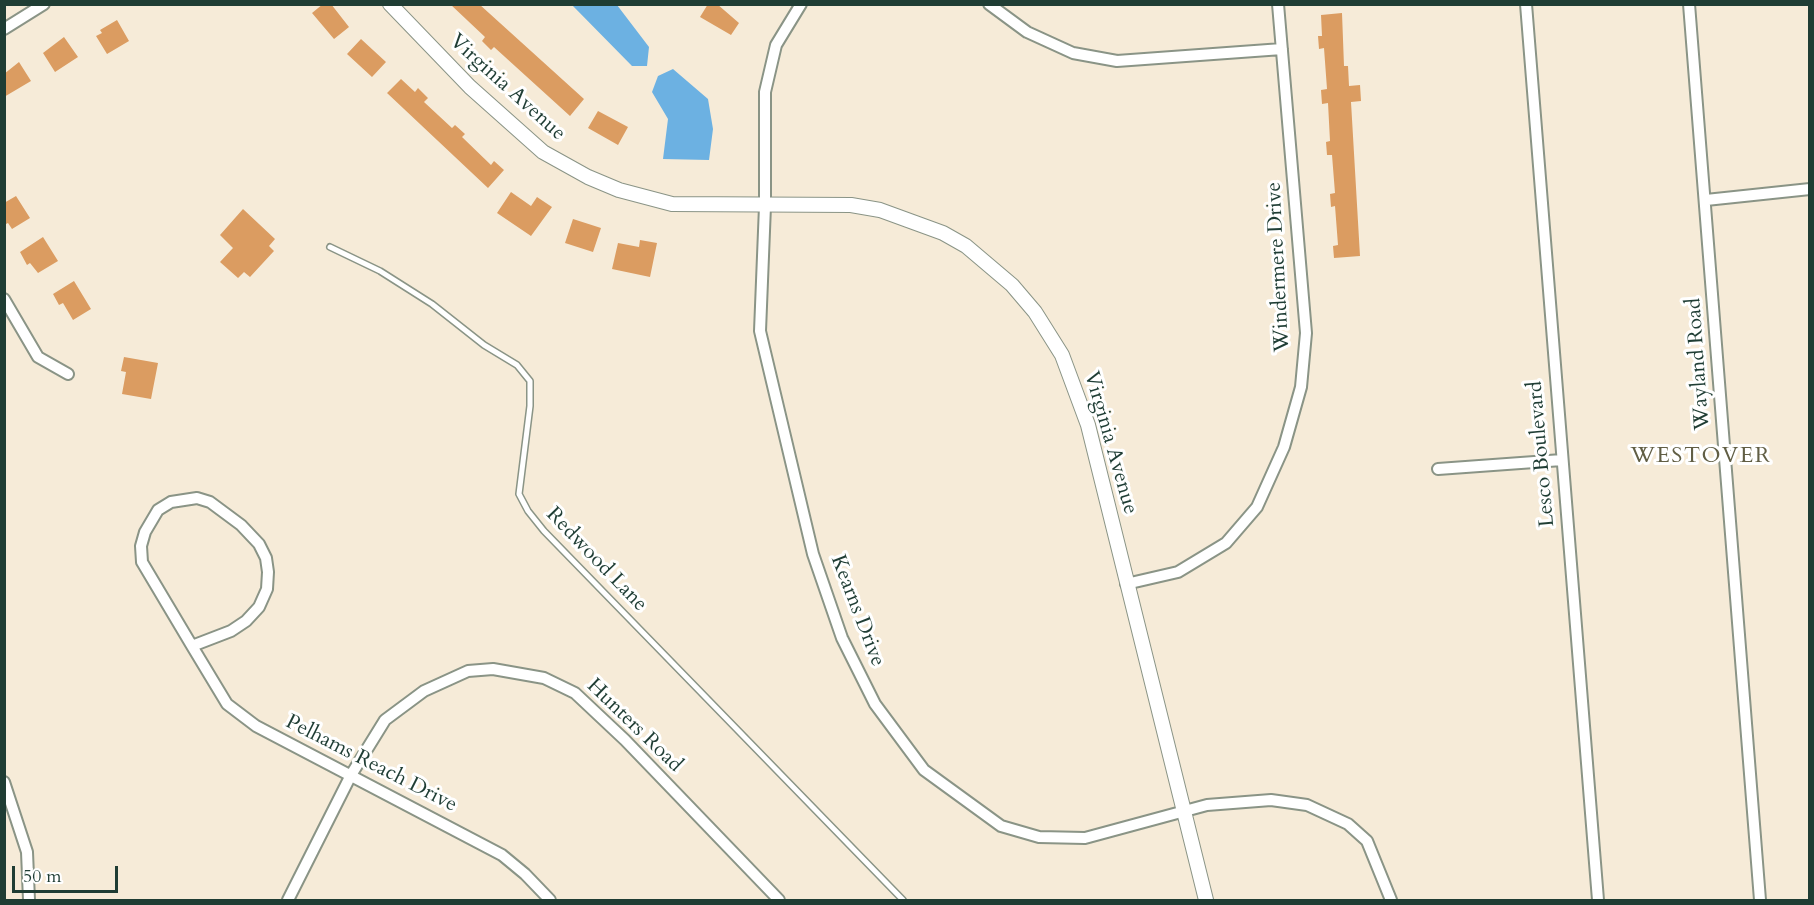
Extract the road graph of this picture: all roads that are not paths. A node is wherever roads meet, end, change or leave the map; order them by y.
1 (44, 4) edge
2 (390, 4) edge
3 (783, 4) edge
4 (989, 4) edge
5 (1278, 4) edge
6 (1526, 4) edge
7 (1689, 4) edge
8 (797, 8) edge
9 (4, 29) edge
10 (1282, 49) junction
11 (1809, 189) edge
12 (1706, 200) junction
13 (765, 206) junction
14 (330, 247) dead end
15 (4, 299) edge
16 (68, 374) dead end
17 (1562, 460) junction
18 (1438, 469) dead end
19 (1126, 584) junction
20 (192, 646) junction
21 (351, 776) junction
22 (4, 782) edge
23 (1184, 811) junction
24 (29, 900) edge
25 (288, 900) edge
26 (550, 900) edge
27 (779, 900) edge
28 (903, 900) edge
29 (1206, 900) edge
30 (1391, 900) edge
31 (1598, 900) edge
32 (1760, 900) edge

1 - 9 street
2 - 13 street, Virginia Avenue
3 - 8 street
4 - 10 street
5 - 10 street, Windermere Drive
6 - 17 street, Lesco Boulevard
7 - 12 street, Wayland Road
8 - 13 street, Kearns Drive
10 - 19 street, Windermere Drive
11 - 12 street
12 - 32 street, Wayland Road
13 - 19 street, Virginia Avenue
13 - 23 street, Kearns Drive
14 - 28 lane, Redwood Lane
15 - 16 street
17 - 18 street
17 - 31 street, Lesco Boulevard
19 - 23 street, Virginia Avenue
20 - 20 street, Pelhams Reach Drive
20 - 21 street, Pelhams Reach Drive
21 - 25 street, Hunters Road
21 - 26 street, Pelhams Reach Drive
21 - 27 street, Hunters Road
22 - 24 street
23 - 29 street, Virginia Avenue
23 - 30 street, Kearns Drive

